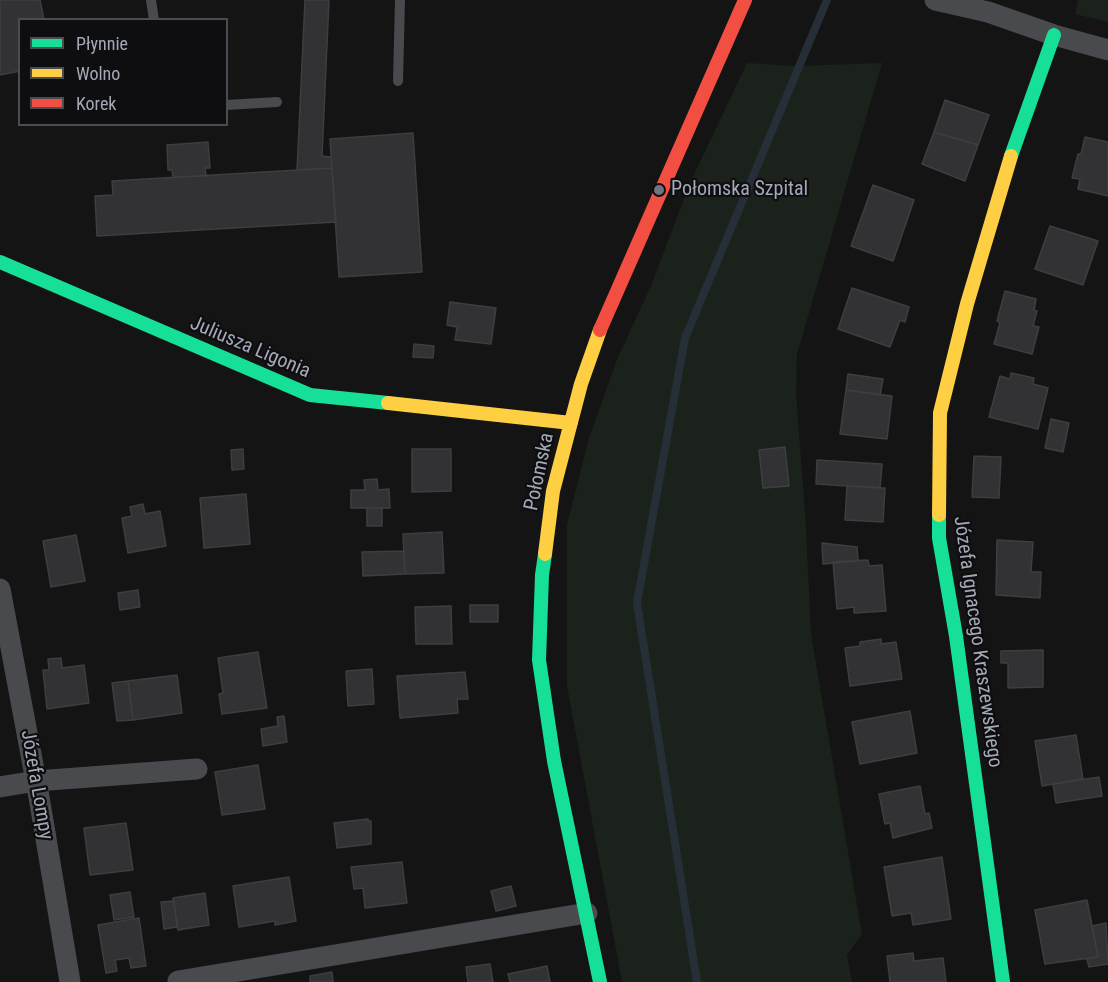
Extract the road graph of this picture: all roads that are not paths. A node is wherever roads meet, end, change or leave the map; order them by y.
1 (151, 0) edge
2 (400, 0) edge
3 (745, 0) edge
4 (935, 0) edge
5 (154, 18) edge
6 (1054, 34) junction
7 (1108, 50) edge
8 (398, 81) dead end
9 (277, 102) dead end
10 (228, 105) edge
11 (0, 262) edge
12 (571, 423) junction
13 (0, 589) edge
14 (197, 769) dead end
15 (36, 781) junction
16 (0, 787) edge
17 (587, 913) junction
18 (178, 981) edge
19 (70, 982) edge
20 (600, 982) edge
21 (1003, 982) edge

1 - 5 lane
2 - 8 lane
3 - 12 street, Połomska
4 - 6 street
6 - 7 street
6 - 21 street, Józefa Ignacego Kraszewskiego
9 - 10 lane
11 - 12 street, Juliusza Ligonia
12 - 17 street, Połomska
13 - 15 street, Józefa Lompy
14 - 15 street
15 - 16 street
15 - 19 street, Józefa Lompy
17 - 18 street
17 - 20 street, Połomska

